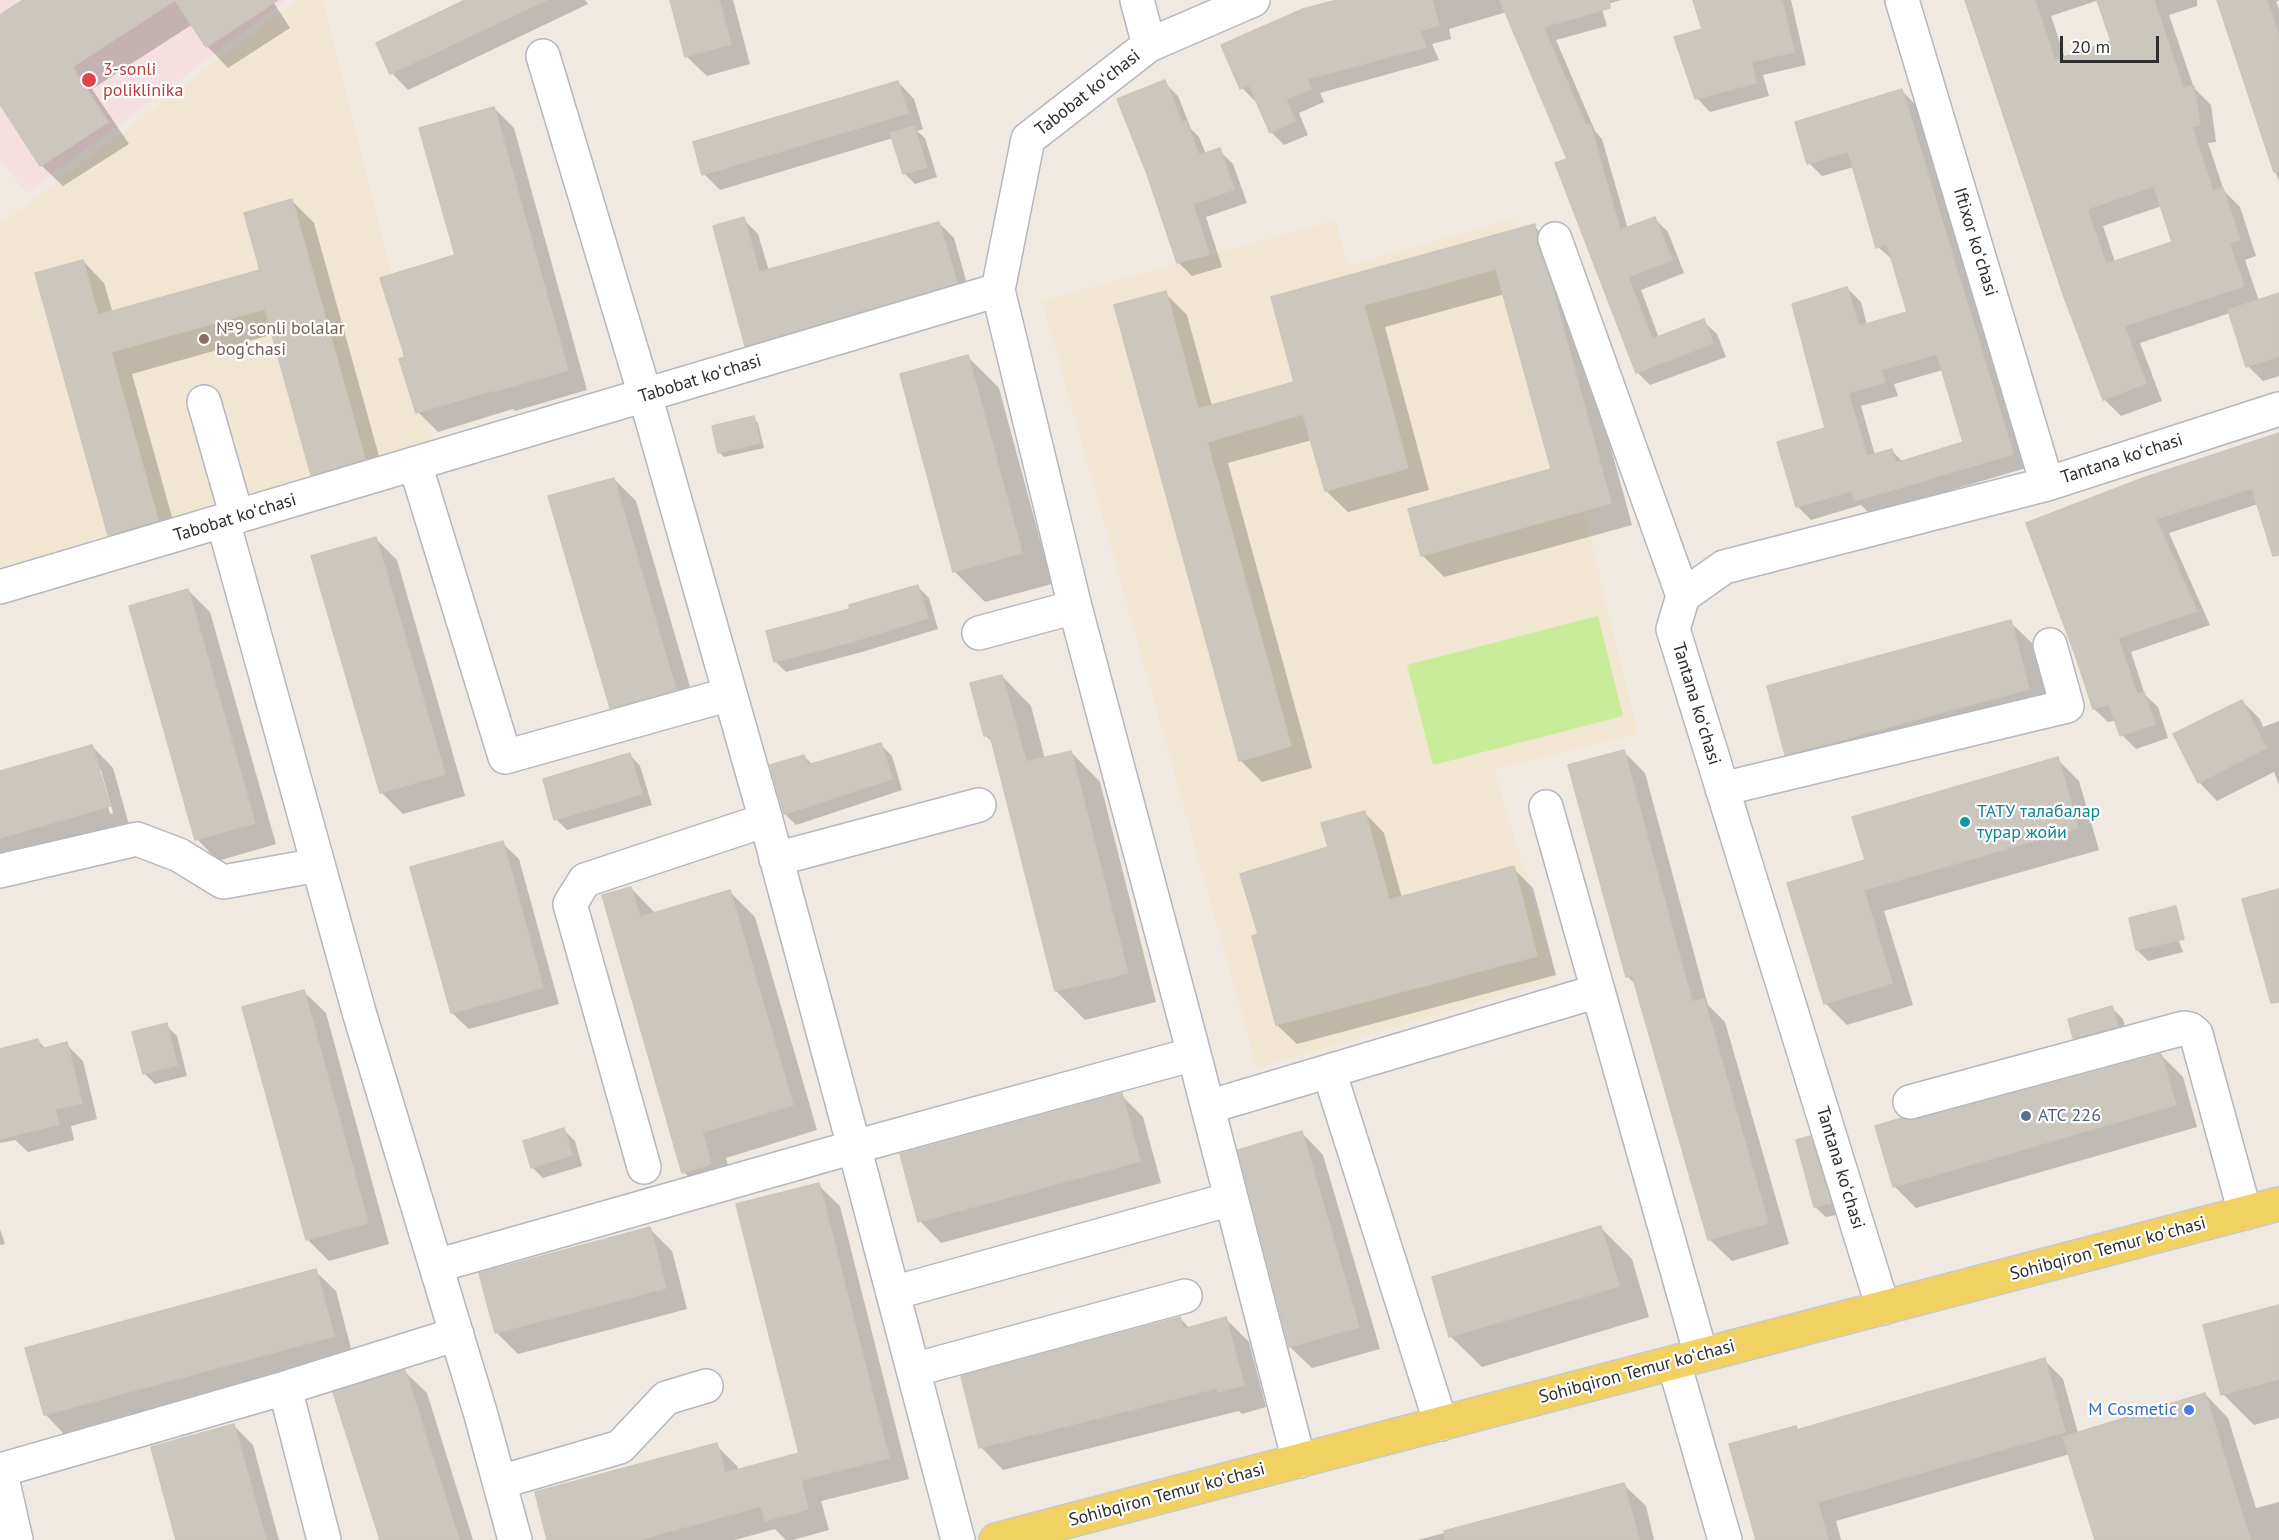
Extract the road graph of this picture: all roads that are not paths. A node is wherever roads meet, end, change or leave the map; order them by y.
1 (1137, 0) edge
2 (1902, 0) edge
3 (1237, 3) edge
4 (1149, 45) junction
5 (543, 56) dead end
6 (1555, 239) dead end
7 (998, 290) junction
8 (645, 395) junction
9 (204, 402) dead end
10 (2279, 409) edge
11 (415, 464) junction
12 (2047, 484) junction
13 (230, 519) junction
14 (0, 588) edge
15 (1683, 596) junction
16 (1075, 607) junction
17 (979, 633) dead end
18 (2050, 645) dead end
19 (730, 694) junction
20 (1722, 789) junction
21 (979, 805) dead end
22 (1546, 807) dead end
23 (766, 820) junction
24 (776, 859) junction
25 (318, 865) junction
26 (0, 870) edge
27 (1598, 991) junction
28 (1194, 1054) junction
29 (1329, 1071) junction
30 (1910, 1102) dead end
31 (1208, 1107) junction
32 (854, 1147) junction
33 (644, 1167) dead end
34 (1231, 1198) junction
35 (2279, 1204) edge
36 (2245, 1213) junction
37 (436, 1266) junction
38 (893, 1293) junction
39 (1185, 1296) dead end
40 (1883, 1308) junction
41 (457, 1334) junction
42 (1688, 1359) junction
43 (913, 1371) junction
44 (706, 1386) dead end
45 (285, 1388) junction
46 (1441, 1424) junction
47 (1299, 1461) junction
48 (0, 1470) edge
49 (500, 1482) junction
50 (15, 1540) edge
51 (324, 1540) edge
52 (515, 1540) edge
53 (957, 1540) edge
54 (996, 1540) edge
55 (1725, 1540) edge

1 - 4 street
2 - 12 street, Iftixor koʻchasi
3 - 4 street, Tabobat koʻchasi
4 - 7 street, Tabobat koʻchasi
5 - 8 street
6 - 15 street
7 - 8 street, Tabobat koʻchasi
7 - 16 street
8 - 11 street, Tabobat koʻchasi
8 - 19 street
9 - 13 street
10 - 12 street, Tantana koʻchasi
11 - 13 street, Tabobat koʻchasi
11 - 19 street
12 - 15 street, Tantana koʻchasi
13 - 14 street, Tabobat koʻchasi
13 - 25 street
15 - 20 street, Tantana koʻchasi
16 - 17 street
16 - 28 street
18 - 20 street
19 - 23 street
20 - 40 street, Tantana koʻchasi
21 - 24 street
22 - 27 street
23 - 24 street
23 - 33 street
24 - 32 street
25 - 26 street
25 - 37 street
27 - 29 street
27 - 42 street
28 - 31 street
28 - 32 street
29 - 31 street
29 - 46 street
30 - 36 street
31 - 34 street
32 - 37 street
32 - 38 street
34 - 38 street
34 - 47 street
35 - 36 main road, Sohibqiron Temur koʻchasi
36 - 40 main road, Sohibqiron Temur koʻchasi
37 - 41 street
38 - 43 street
39 - 43 street
40 - 42 main road, Sohibqiron Temur koʻchasi
41 - 45 street
41 - 49 street
42 - 46 main road, Sohibqiron Temur koʻchasi
42 - 55 street
43 - 53 street
44 - 49 street
45 - 48 street
45 - 51 street
46 - 47 main road, Sohibqiron Temur koʻchasi
47 - 54 main road, Sohibqiron Temur koʻchasi
48 - 50 street
49 - 52 street

